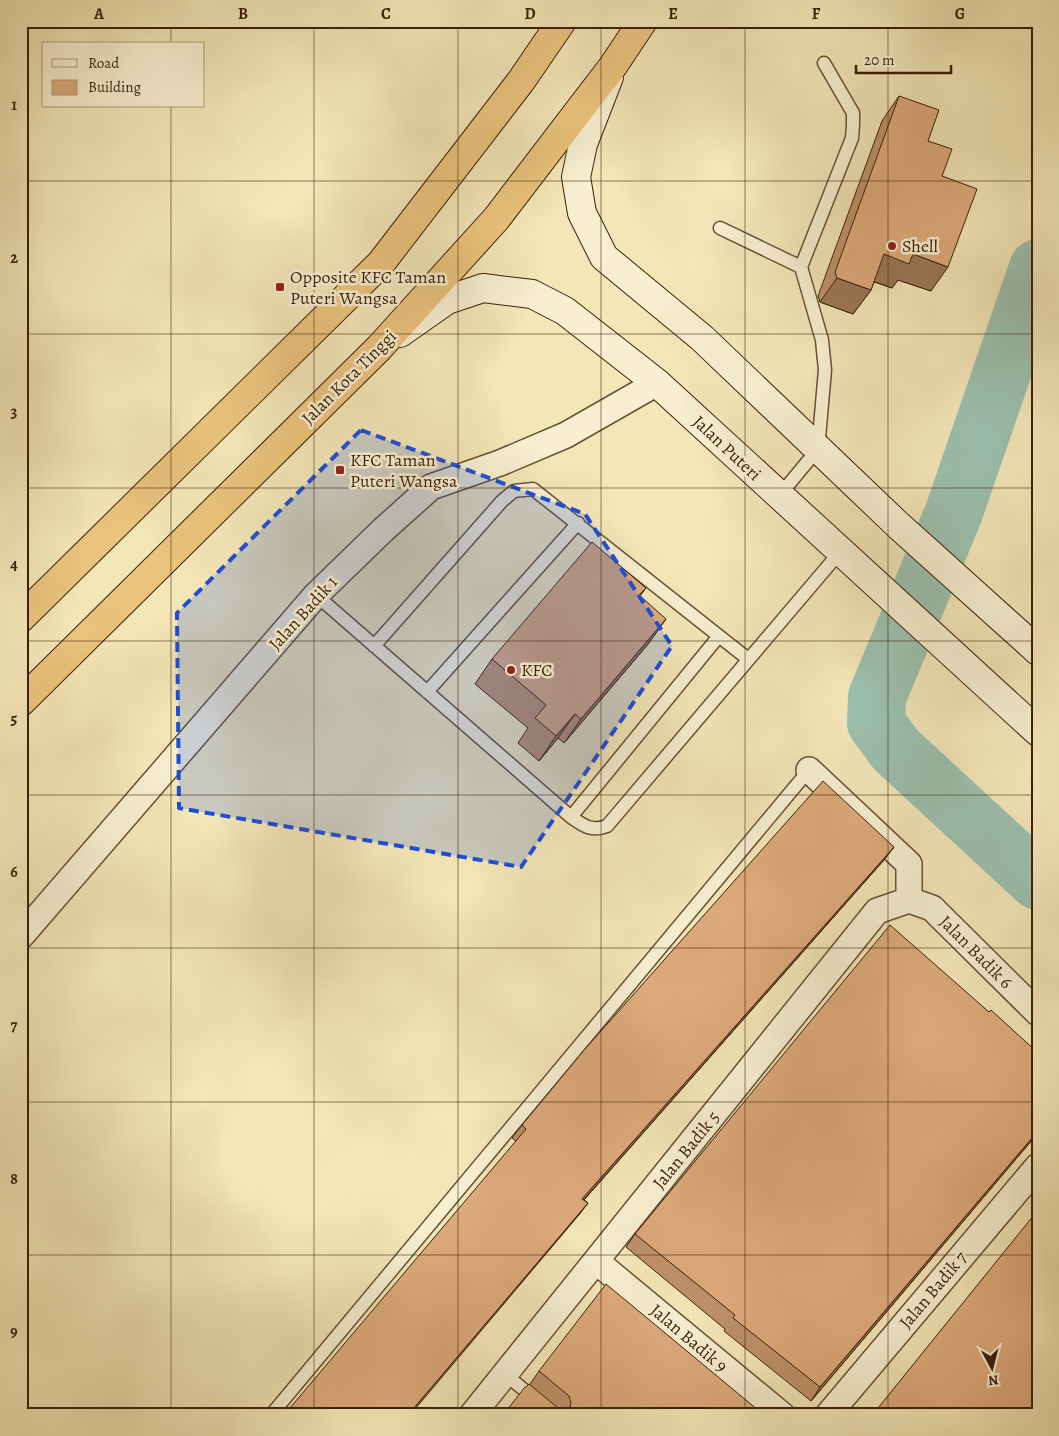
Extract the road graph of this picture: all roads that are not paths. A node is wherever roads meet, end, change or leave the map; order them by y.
1 (562, 21) edge
2 (642, 21) edge
3 (824, 64) dead end
4 (613, 66) junction
5 (720, 228) dead end
6 (801, 268) junction
7 (379, 348) junction
8 (657, 383) junction
9 (818, 449) junction
10 (780, 496) junction
11 (578, 524) junction
12 (840, 552) junction
13 (316, 595) junction
14 (21, 618) edge
15 (719, 636) junction
16 (374, 646) junction
17 (1038, 652) edge
18 (748, 659) junction
19 (427, 692) junction
20 (21, 702) edge
21 (1038, 732) edge
22 (810, 770) joint
23 (571, 817) junction
24 (909, 900) junction
25 (21, 936) edge
26 (1038, 1014) edge
27 (1038, 1166) edge
28 (597, 1262) junction
29 (505, 1374) junction
30 (271, 1415) edge
31 (472, 1415) edge
32 (554, 1415) edge
33 (782, 1415) edge
34 (828, 1415) edge

1 - 14 highway
2 - 4 highway, Jalan Kota Tinggi
3 - 6 lane
4 - 7 highway, Jalan Kota Tinggi
4 - 9 main road
5 - 6 lane
6 - 9 lane
7 - 8 main road, Jalan Puteri
7 - 20 highway, Jalan Kota Tinggi
8 - 10 main road, Jalan Puteri
8 - 13 street, Jalan Badik 1
9 - 10 lane
9 - 17 main road
10 - 12 main road, Jalan Puteri
11 - 15 lane
11 - 16 lane
11 - 19 lane
12 - 18 lane
12 - 21 main road, Jalan Puteri
13 - 16 lane
13 - 25 street, Jalan Badik 1
15 - 18 lane
15 - 23 lane
16 - 19 lane
18 - 23 lane
19 - 23 lane
22 - 24 street
22 - 30 lane
24 - 26 street, Jalan Badik 6
24 - 28 street, Jalan Badik 5
27 - 34 street, Jalan Badik 7
28 - 29 street, Jalan Badik 5
28 - 33 street, Jalan Badik 9
29 - 31 street, Jalan Badik 5
29 - 32 lane

